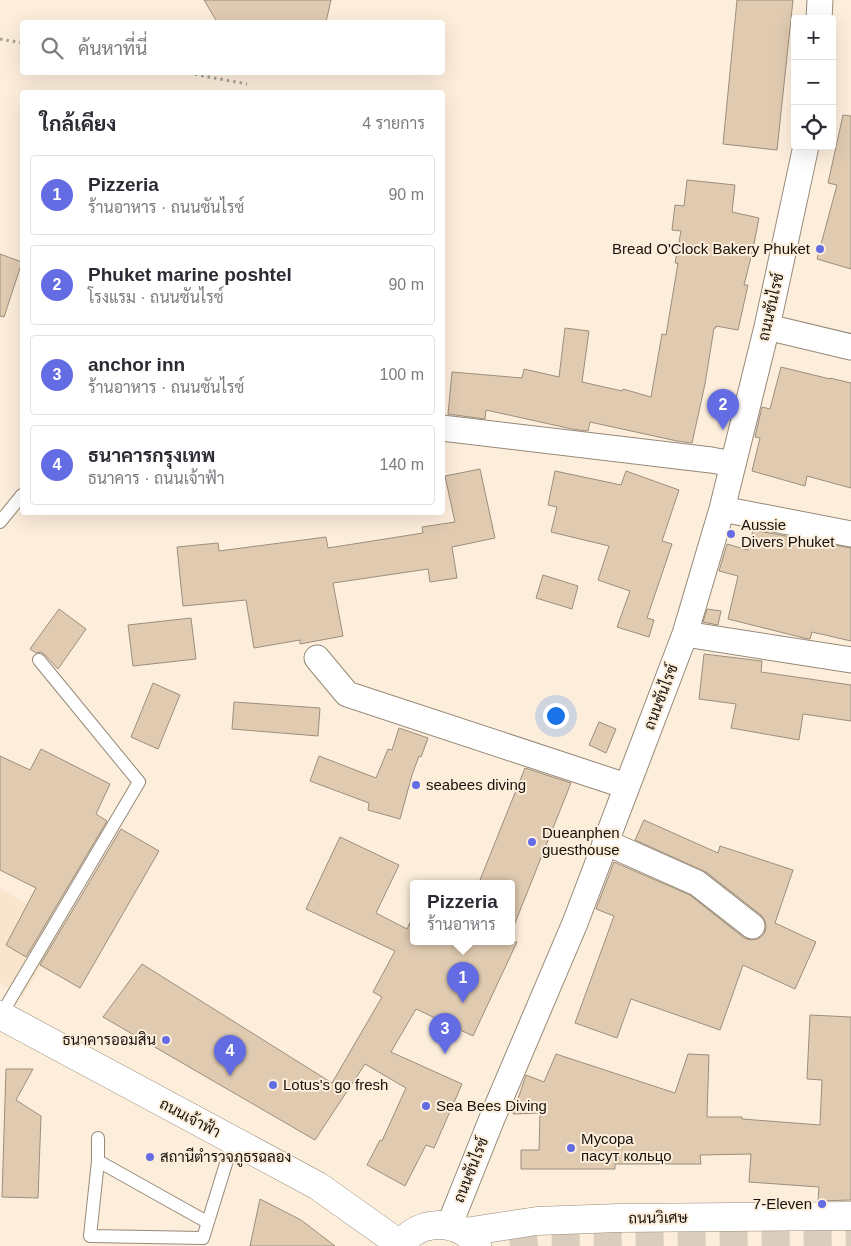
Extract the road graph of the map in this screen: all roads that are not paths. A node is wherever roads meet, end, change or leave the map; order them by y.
1 (820, 0) edge
2 (819, 15) edge
3 (805, 150) edge
4 (767, 327) junction
5 (851, 347) edge
6 (445, 428) edge
7 (733, 464) junction
8 (20, 497) edge
9 (722, 509) junction
10 (0, 522) edge
11 (851, 534) edge
12 (685, 634) junction
13 (317, 658) dead end
14 (39, 660) dead end
15 (851, 660) edge
16 (626, 786) junction
17 (605, 842) junction
18 (752, 926) dead end
19 (0, 1015) edge
20 (98, 1138) dead end
21 (233, 1141) junction
22 (98, 1161) junction
23 (851, 1216) edge
24 (207, 1222) junction
25 (464, 1235) edge
26 (90, 1241) edge
27 (401, 1246) edge

1 - 2 street
3 - 4 street, ถนนซันไรซ์
4 - 5 street
4 - 7 street, ถนนซันไรซ์
6 - 7 street
7 - 9 street, ถนนซันไรซ์
8 - 10 lane
9 - 11 street
9 - 12 street, ถนนซันไรซ์
12 - 15 street
12 - 16 street, ถนนซันไรซ์
13 - 16 street
14 - 19 lane
16 - 17 street, ถนนซันไรซ์
17 - 18 street
17 - 25 street, ถนนซันไรซ์
19 - 21 main road, ถนนเจ้าฟ้า
20 - 22 lane
21 - 24 lane
21 - 27 main road, ถนนเจ้าฟ้า
22 - 24 lane
22 - 26 lane
23 - 25 main road, ถนนวิเศษ
24 - 26 lane
25 - 27 main road, ถนนวิเศษ

